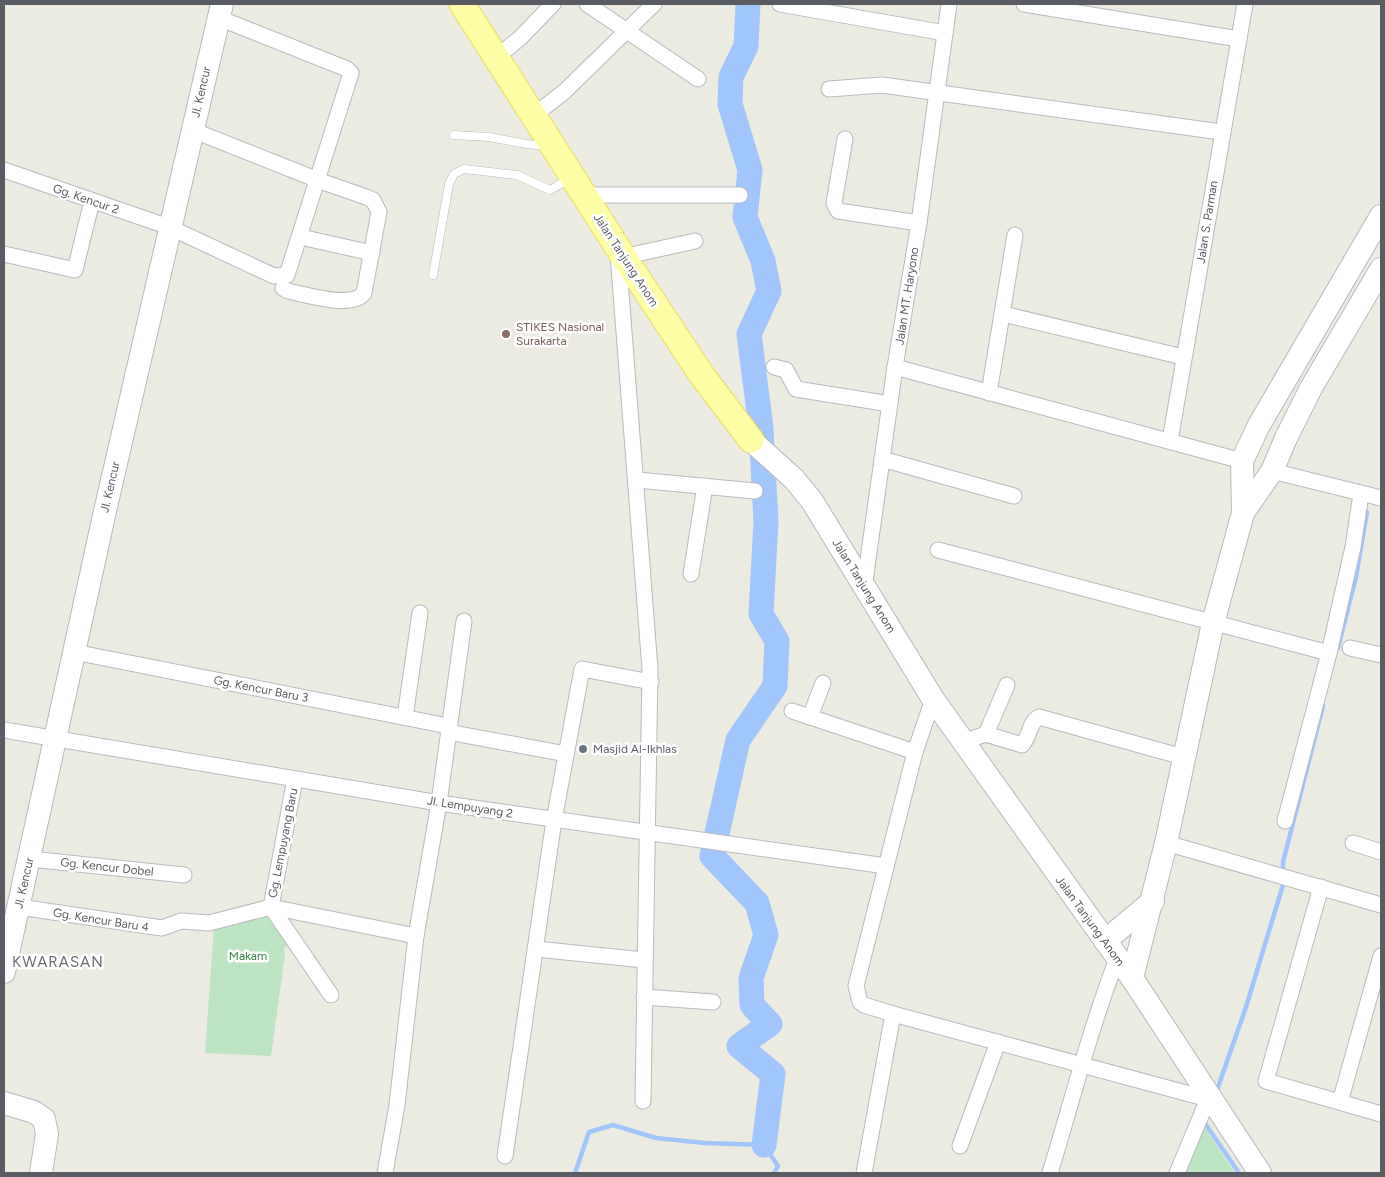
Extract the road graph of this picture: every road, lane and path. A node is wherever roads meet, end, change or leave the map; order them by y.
1 (553, 4) edge
2 (587, 4) edge
3 (654, 4) edge
4 (780, 4) edge
5 (949, 4) edge
6 (1024, 4) edge
7 (1245, 4) edge
8 (466, 5) edge
9 (220, 11) edge
10 (625, 31) junction
11 (946, 33) junction
12 (1239, 39) junction
13 (497, 57) junction
14 (698, 79) dead end
15 (829, 89) dead end
16 (937, 93) junction
17 (533, 116) junction
18 (192, 130) junction
19 (1222, 132) junction
20 (454, 135) dead end
21 (845, 140) dead end
22 (553, 146) junction
23 (4, 170) edge
24 (318, 180) junction
25 (578, 186) junction
26 (740, 195) dead end
27 (92, 201) junction
28 (1381, 216) edge
29 (919, 223) junction
30 (169, 228) junction
31 (1015, 235) dead end
32 (305, 238) dead end
33 (695, 241) dead end
34 (372, 252) junction
35 (4, 254) edge
36 (621, 254) junction
37 (1381, 269) edge
38 (433, 275) dead end
39 (283, 288) dead end
40 (1003, 314) junction
41 (1183, 357) junction
42 (895, 367) junction
43 (774, 368) dead end
44 (990, 393) junction
45 (890, 404) junction
46 (1170, 441) junction
47 (760, 448) joint
48 (882, 459) junction
49 (1242, 461) junction
50 (1272, 471) junction
51 (637, 480) junction
52 (705, 486) junction
53 (755, 491) dead end
54 (1361, 494) junction
55 (1014, 496) dead end
56 (1381, 498) edge
57 (1243, 513) junction
58 (938, 550) dead end
59 (690, 574) dead end
60 (864, 588) junction
61 (420, 613) dead end
62 (464, 621) dead end
63 (1213, 623) junction
64 (1350, 648) dead end
65 (74, 652) junction
66 (1329, 653) junction
67 (1381, 655) edge
68 (651, 682) junction
69 (822, 683) dead end
70 (1007, 685) dead end
71 (932, 699) junction
72 (792, 712) dead end
73 (405, 717) junction
74 (810, 717) junction
75 (448, 729) junction
76 (4, 730) edge
77 (986, 734) junction
78 (56, 740) junction
79 (962, 742) junction
80 (915, 752) junction
81 (566, 754) junction
82 (1183, 757) junction
83 (295, 779) junction
84 (439, 803) junction
85 (554, 820) junction
86 (1285, 820) dead end
87 (648, 833) junction
88 (1166, 843) junction
89 (1352, 843) dead end
90 (1381, 852) edge
91 (30, 859) junction
92 (886, 866) junction
93 (184, 875) dead end
94 (1321, 886) junction
95 (1153, 901) junction
96 (1381, 905) edge
97 (18, 907) junction
98 (271, 908) junction
99 (8, 936) edge
100 (416, 936) junction
101 (536, 950) junction
102 (1111, 950) junction
103 (1381, 956) edge
104 (644, 960) junction
105 (4, 972) edge
106 (1132, 978) junction
107 (331, 995) dead end
108 (644, 997) junction
109 (713, 1002) dead end
110 (893, 1014) junction
111 (998, 1042) junction
112 (1080, 1063) junction
113 (1210, 1100) junction
114 (643, 1101) dead end
115 (1340, 1102) junction
116 (4, 1103) edge
117 (1381, 1114) edge
118 (960, 1146) dead end
119 (505, 1156) dead end
120 (41, 1173) edge
121 (385, 1173) edge
122 (864, 1173) edge
123 (1050, 1173) edge
124 (1177, 1173) edge
125 (1260, 1173) edge

1 - 13 street
2 - 10 street
3 - 10 street
4 - 11 street
5 - 11 street, Jalan MT. Haryono
6 - 12 street
7 - 12 street, Jalan S. Parman
8 - 13 main road, Jalan Tanjung Anom
9 - 18 street, Jl. Kencur
9 - 24 street
10 - 14 street
10 - 17 street
11 - 16 street, Jalan MT. Haryono
12 - 19 street, Jalan S. Parman
13 - 17 main road, Jalan Tanjung Anom
15 - 16 street
16 - 19 street
16 - 29 street, Jalan MT. Haryono
17 - 22 main road, Jalan Tanjung Anom
18 - 24 street
18 - 30 street, Jl. Kencur
19 - 41 street, Jalan S. Parman
20 - 22 lane
21 - 29 street
22 - 25 main road, Jalan Tanjung Anom
23 - 27 street, Gg. Kencur 2
24 - 30 street, Gg. Kencur 2
24 - 34 street
25 - 26 street
25 - 36 main road, Jalan Tanjung Anom
25 - 38 lane
27 - 30 street, Gg. Kencur 2
27 - 35 street
28 - 49 street
29 - 42 street, Jalan MT. Haryono
30 - 65 street, Jl. Kencur
31 - 40 street
32 - 34 street
33 - 36 street
34 - 39 street
36 - 47 main road, Jalan Tanjung Anom
36 - 51 street
37 - 50 street
40 - 41 street
40 - 44 street
41 - 46 street, Jalan S. Parman
42 - 44 street
42 - 45 street, Jalan MT. Haryono
43 - 45 street
44 - 46 street
45 - 48 street, Jalan MT. Haryono
46 - 49 street
47 - 60 street, Jalan Tanjung Anom
48 - 55 street
48 - 60 street, Jalan MT. Haryono
49 - 50 street
49 - 57 street
50 - 54 street
50 - 57 street
51 - 52 street
51 - 68 street
52 - 53 street
52 - 59 street
54 - 56 street
54 - 66 street
57 - 63 street
58 - 63 street
60 - 71 street, Jalan Tanjung Anom
61 - 73 street
62 - 75 street
63 - 66 street
63 - 82 street
64 - 67 street
65 - 73 street, Gg. Kencur Baru 3
65 - 78 street, Jl. Kencur
66 - 86 street
68 - 81 street
68 - 87 street
69 - 74 street
70 - 77 street
71 - 79 street, Jalan Tanjung Anom
71 - 80 street
72 - 74 street
73 - 75 street, Gg. Kencur Baru 3
74 - 80 street
75 - 81 street, Gg. Kencur Baru 3
75 - 84 street
76 - 78 street, Jl. Lempuyang 2
77 - 79 street
77 - 82 street
78 - 83 street, Jl. Lempuyang 2
78 - 91 street, Jl. Kencur
79 - 102 street, Jalan Tanjung Anom
80 - 92 street
81 - 85 street
82 - 88 street
83 - 84 street, Jl. Lempuyang 2
83 - 98 street, Gg. Lempuyang Baru
84 - 85 street, Jl. Lempuyang 2
84 - 100 street
85 - 87 street, Jl. Lempuyang 2
85 - 101 street
87 - 92 street, Jl. Lempuyang 2
87 - 104 street
88 - 94 street
88 - 95 street
89 - 90 street
91 - 93 street, Gg. Kencur Dobel
91 - 97 street, Jl. Kencur
92 - 110 street
94 - 96 street
94 - 115 street
95 - 102 street
95 - 106 street
97 - 98 street, Gg. Kencur Baru 4
97 - 99 street, Jl. Kencur
98 - 100 street
98 - 107 street
99 - 105 street, Jl. Kencur
100 - 121 street
101 - 104 street
101 - 119 street
102 - 106 street, Jalan Tanjung Anom
102 - 112 street
103 - 115 street
104 - 108 street
106 - 113 street, Jalan Tanjung Anom
108 - 109 street
108 - 114 street
110 - 111 street
110 - 122 street
111 - 112 street
111 - 118 street
112 - 113 street
112 - 123 street
113 - 124 street
113 - 125 street, Jalan Tanjung Anom
115 - 117 street
116 - 120 street

